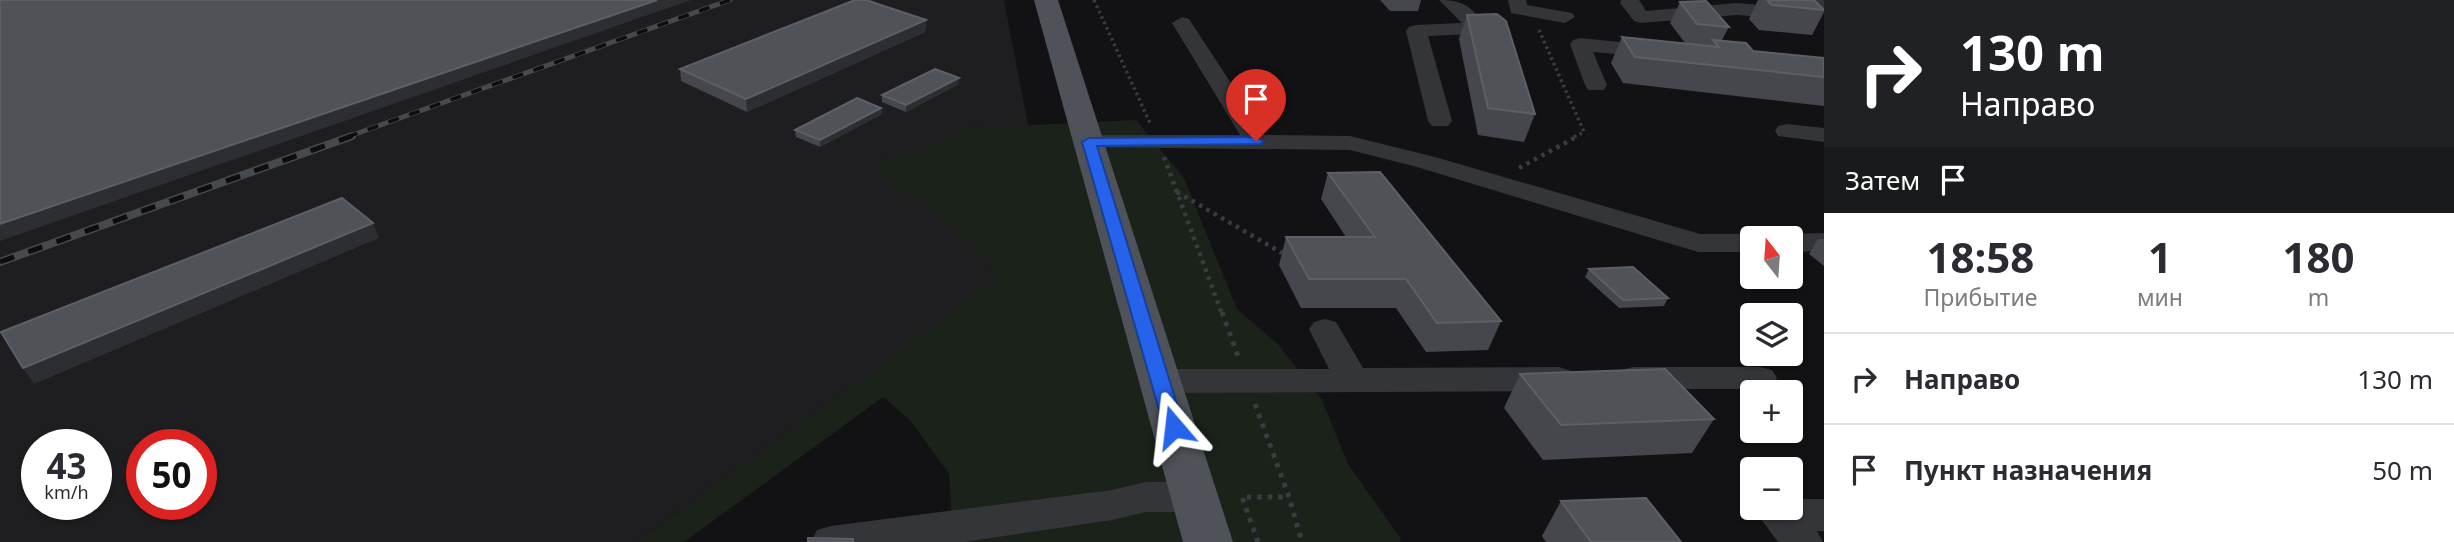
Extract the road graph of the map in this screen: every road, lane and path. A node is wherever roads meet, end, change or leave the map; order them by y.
1 (1046, 0) edge
2 (1094, 0) edge
3 (1448, 0) edge
4 (1517, 0) edge
5 (1630, 0) edge
6 (1824, 1) edge
7 (1565, 17) dead end
8 (1182, 23) dead end
9 (1526, 29) dead end
10 (1675, 54) edge
11 (1596, 85) dead end
12 (1440, 121) dead end
13 (1787, 131) dead end
14 (1824, 135) edge
15 (1256, 141) junction
16 (1089, 142) junction
17 (1159, 143) junction
18 (1528, 173) dead end
19 (1176, 191) junction
20 (1824, 242) edge
21 (1740, 243) edge
22 (1803, 243) edge
23 (1282, 253) dead end
24 (1325, 329) dead end
25 (1760, 378) dead end
26 (1247, 380) junction
27 (1352, 380) junction
28 (1160, 381) junction
29 (1289, 496) junction
30 (1195, 497) junction
31 (1824, 514) edge
32 (913, 537) edge
33 (831, 542) edge
34 (1208, 542) edge
35 (1258, 542) edge
36 (1302, 542) edge
37 (1803, 542) edge

1 - 16 main road
2 - 17 path
3 - 12 lane
4 - 7 lane
5 - 6 lane
8 - 15 lane
9 - 18 path
10 - 11 lane
13 - 14 lane
15 - 17 lane
15 - 21 lane
16 - 17 lane
16 - 28 main road
17 - 19 path
19 - 23 path
19 - 26 path
20 - 22 lane
24 - 27 lane
25 - 27 lane
26 - 27 lane
26 - 28 lane
26 - 29 path
28 - 30 main road
29 - 35 path
29 - 36 path
30 - 32 lane
30 - 34 main road
31 - 37 lane
32 - 33 lane

